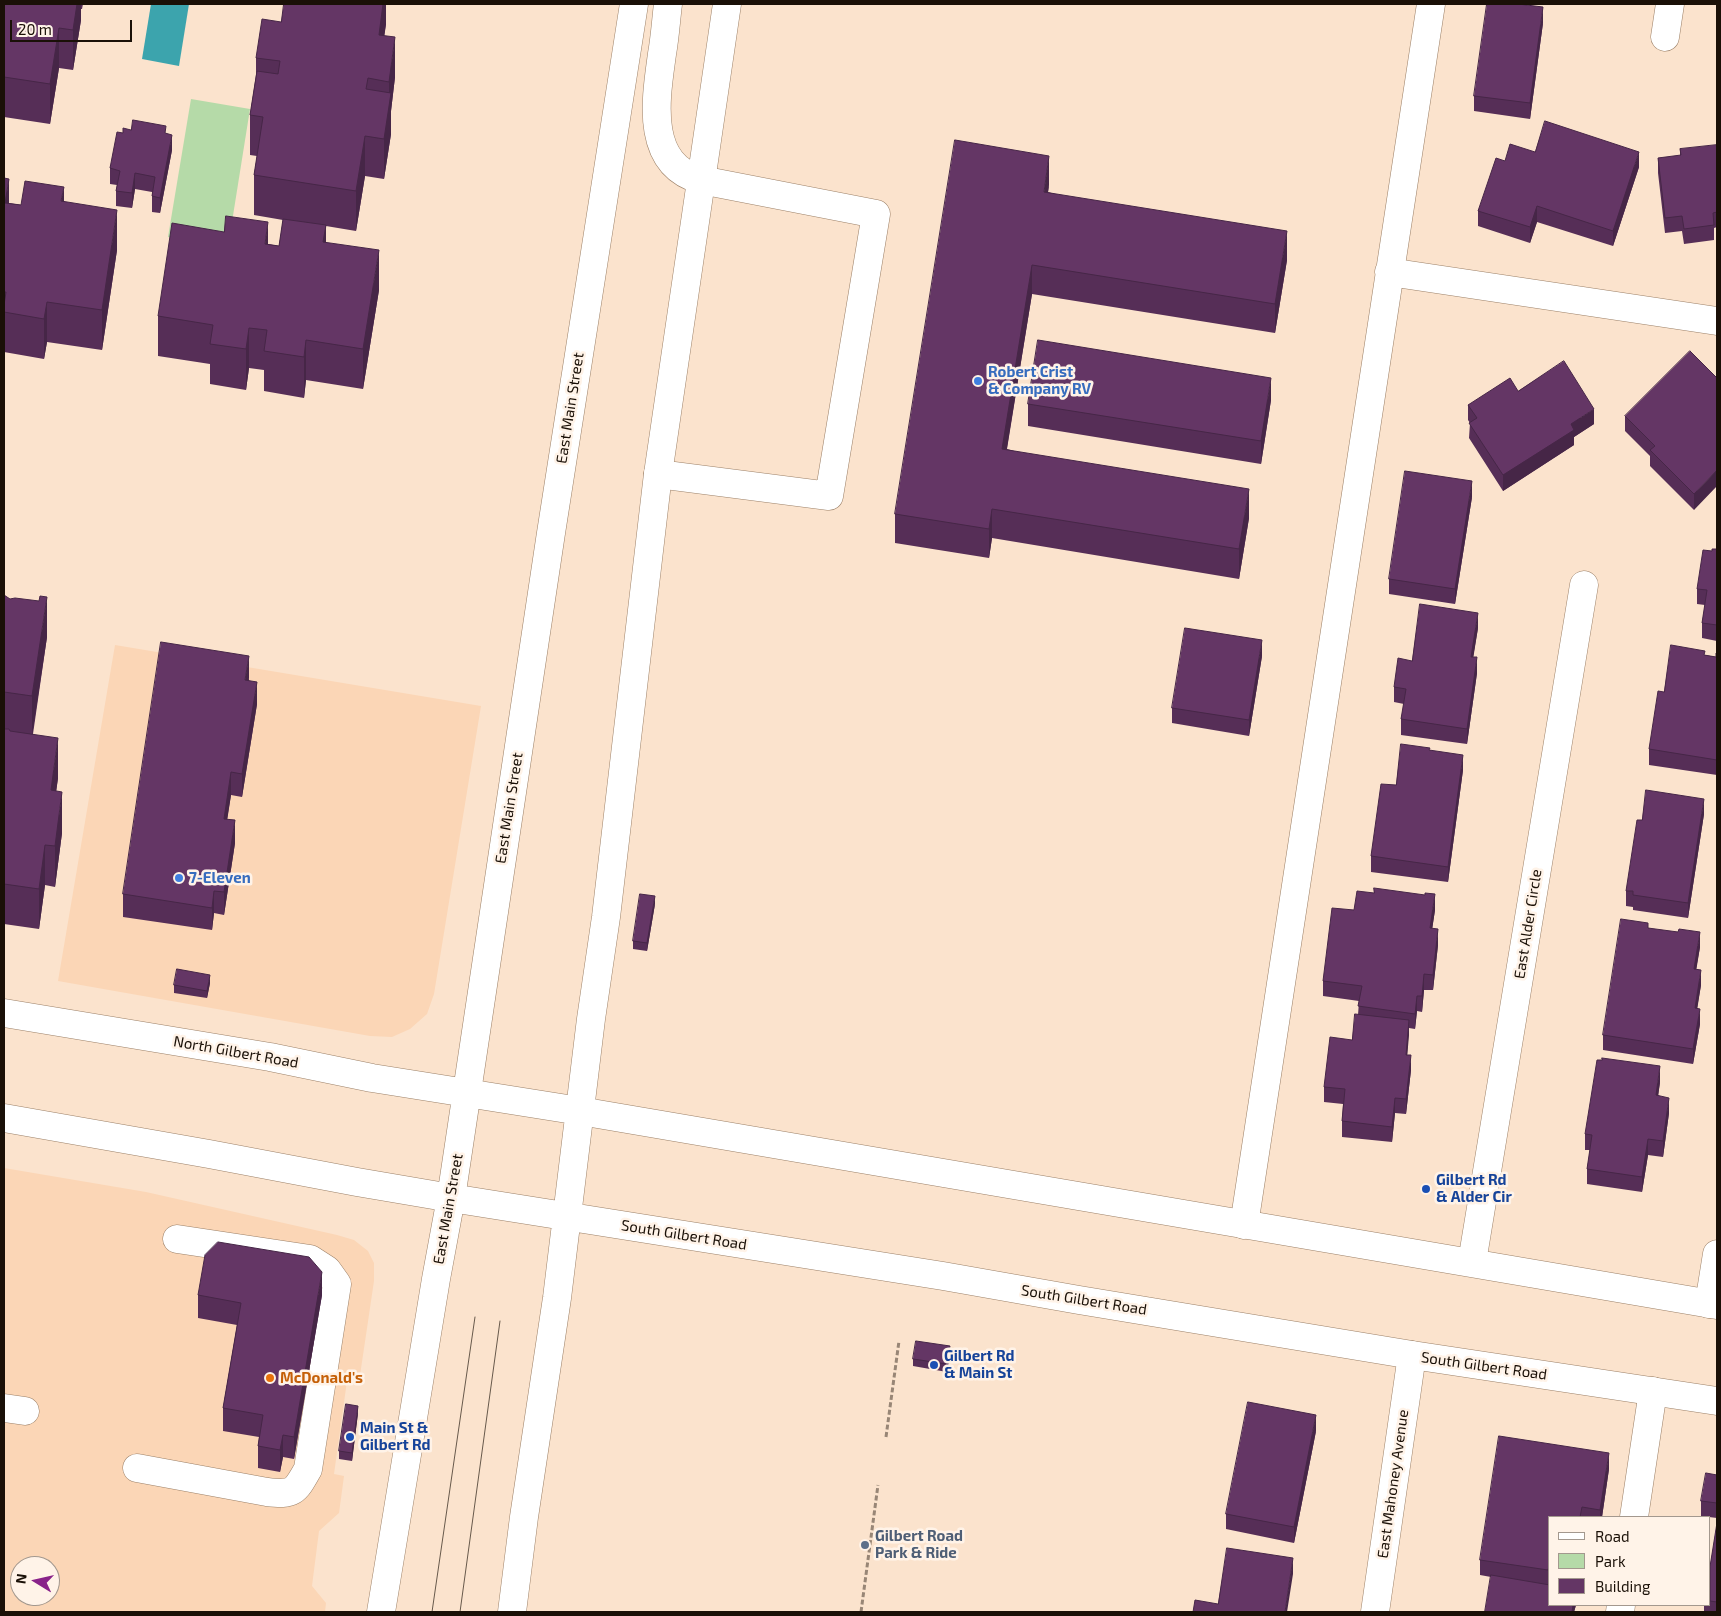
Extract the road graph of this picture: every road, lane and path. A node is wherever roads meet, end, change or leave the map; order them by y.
1 (634, 4) edge
2 (668, 4) edge
3 (727, 4) edge
4 (1431, 4) edge
5 (1670, 4) edge
6 (1665, 37) dead end
7 (701, 180) junction
8 (1389, 272) junction
9 (1717, 321) edge
10 (658, 474) junction
11 (1584, 585) dead end
12 (4, 1014) edge
13 (467, 1093) junction
14 (580, 1111) junction
15 (4, 1118) edge
16 (451, 1198) junction
17 (567, 1216) junction
18 (1244, 1225) junction
19 (177, 1240) dead end
20 (1717, 1254) edge
21 (1472, 1262) junction
22 (1713, 1305) edge
23 (899, 1341) dead end
24 (1412, 1355) junction
25 (1653, 1391) junction
26 (1717, 1401) edge
27 (886, 1437) dead end
28 (137, 1468) dead end
29 (878, 1485) dead end
30 (1634, 1516) edge
31 (381, 1612) edge
32 (512, 1612) edge
33 (861, 1612) edge
34 (1375, 1612) edge

1 - 13 main road, East Main Street
2 - 7 main road
3 - 7 main road
4 - 8 main road
5 - 6 main road
7 - 10 main road
7 - 10 main road
8 - 9 main road
8 - 18 main road
10 - 14 main road
11 - 21 main road, East Alder Circle
12 - 13 main road, North Gilbert Road
13 - 14 main road
13 - 16 main road, East Main Street
14 - 17 main road
14 - 18 main road
15 - 16 main road
16 - 17 main road, South Gilbert Road
16 - 31 main road, East Main Street
17 - 24 main road, South Gilbert Road
17 - 32 main road
18 - 21 main road
19 - 28 main road
20 - 22 main road
21 - 22 main road
23 - 27 path
24 - 25 main road, South Gilbert Road
24 - 34 main road, East Mahoney Avenue
25 - 26 main road, South Gilbert Road
25 - 30 main road
29 - 33 path

